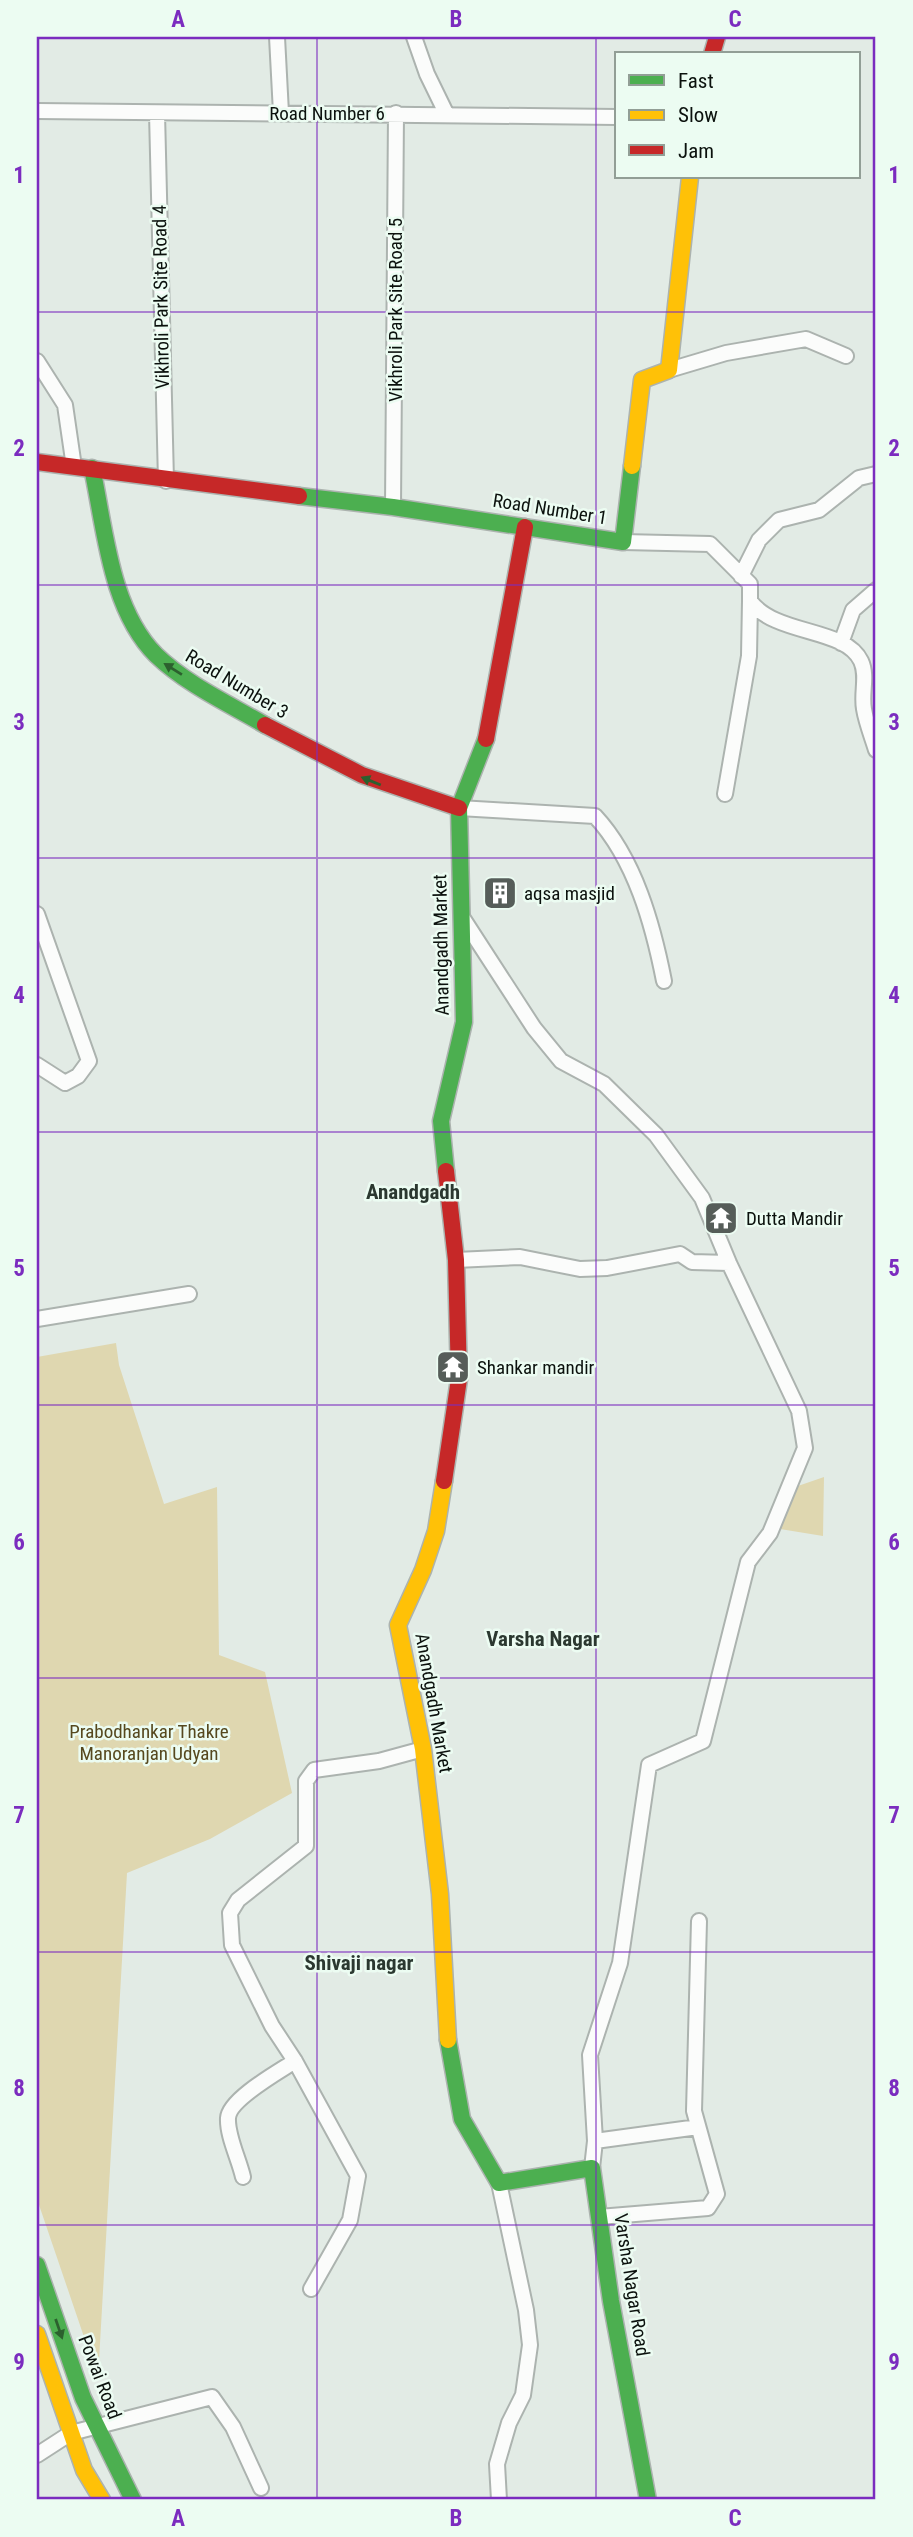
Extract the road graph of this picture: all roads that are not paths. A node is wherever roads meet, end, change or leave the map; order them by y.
1 (277, 37) edge
2 (414, 37) edge
3 (37, 111) edge
4 (157, 113) junction
5 (281, 113) junction
6 (396, 113) junction
7 (446, 113) junction
8 (615, 117) edge
9 (690, 178) edge
10 (846, 355) dead end
11 (37, 360) edge
12 (669, 370) junction
13 (37, 462) edge
14 (74, 467) junction
15 (92, 468) junction
16 (876, 474) edge
17 (166, 481) junction
18 (393, 507) junction
19 (525, 527) junction
20 (623, 542) junction
21 (741, 576) junction
22 (876, 590) edge
23 (750, 601) junction
24 (841, 643) junction
25 (876, 750) edge
26 (725, 794) dead end
27 (459, 808) junction
28 (37, 914) edge
29 (462, 917) junction
30 (664, 981) dead end
31 (37, 1065) edge
32 (456, 1260) junction
33 (729, 1263) junction
34 (189, 1294) dead end
35 (37, 1319) edge
36 (424, 1749) junction
37 (699, 1921) dead end
38 (295, 2061) junction
39 (698, 2126) junction
40 (594, 2141) junction
41 (592, 2168) junction
42 (243, 2177) dead end
43 (499, 2183) junction
44 (599, 2217) junction
45 (37, 2265) edge
46 (311, 2289) dead end
47 (37, 2334) edge
48 (96, 2426) junction
49 (71, 2433) junction
50 (37, 2455) edge
51 (261, 2488) dead end
52 (102, 2500) edge
53 (133, 2500) edge
54 (499, 2500) edge
55 (648, 2500) edge

1 - 5 street
2 - 7 street
3 - 4 street, Road Number 6
4 - 5 street, Road Number 6
4 - 17 street, Vikhroli Park Site Road 4
5 - 6 street, Road Number 6
6 - 7 street, Road Number 6
6 - 18 street, Vikhroli Park Site Road 5
7 - 8 street, Road Number 6
9 - 12 street
10 - 12 street
11 - 14 street
12 - 20 street
13 - 14 street
14 - 15 street
15 - 17 street, Road Number 1
27 -> 15 street, Road Number 3
16 - 21 street
17 - 18 street, Road Number 1
18 - 19 street, Road Number 1
19 - 20 street, Road Number 1
19 - 27 street, Anandgadh Market
20 - 21 street, Road Number 1
21 - 23 street, Road Number 1
22 - 24 street
23 - 24 street
23 - 26 street
24 - 25 street
27 - 29 street, Anandgadh Market
27 - 30 street
28 - 31 street
29 - 32 street, Anandgadh Market
29 - 33 street
32 - 33 street
32 - 36 street, Anandgadh Market
33 - 40 street
34 - 35 street
36 - 38 street
36 - 43 street, Anandgadh Market
37 - 39 street
38 - 42 street
38 - 46 street
39 - 40 street
39 - 44 street
40 - 41 street
41 - 43 street
41 - 44 street, Varsha Nagar Road
43 - 54 street
44 - 55 street, Varsha Nagar Road
45 -> 48 street, Powai Road
47 - 49 street
48 - 49 street
48 - 51 street
48 - 53 street, Powai Road
49 - 50 street
49 - 52 street

